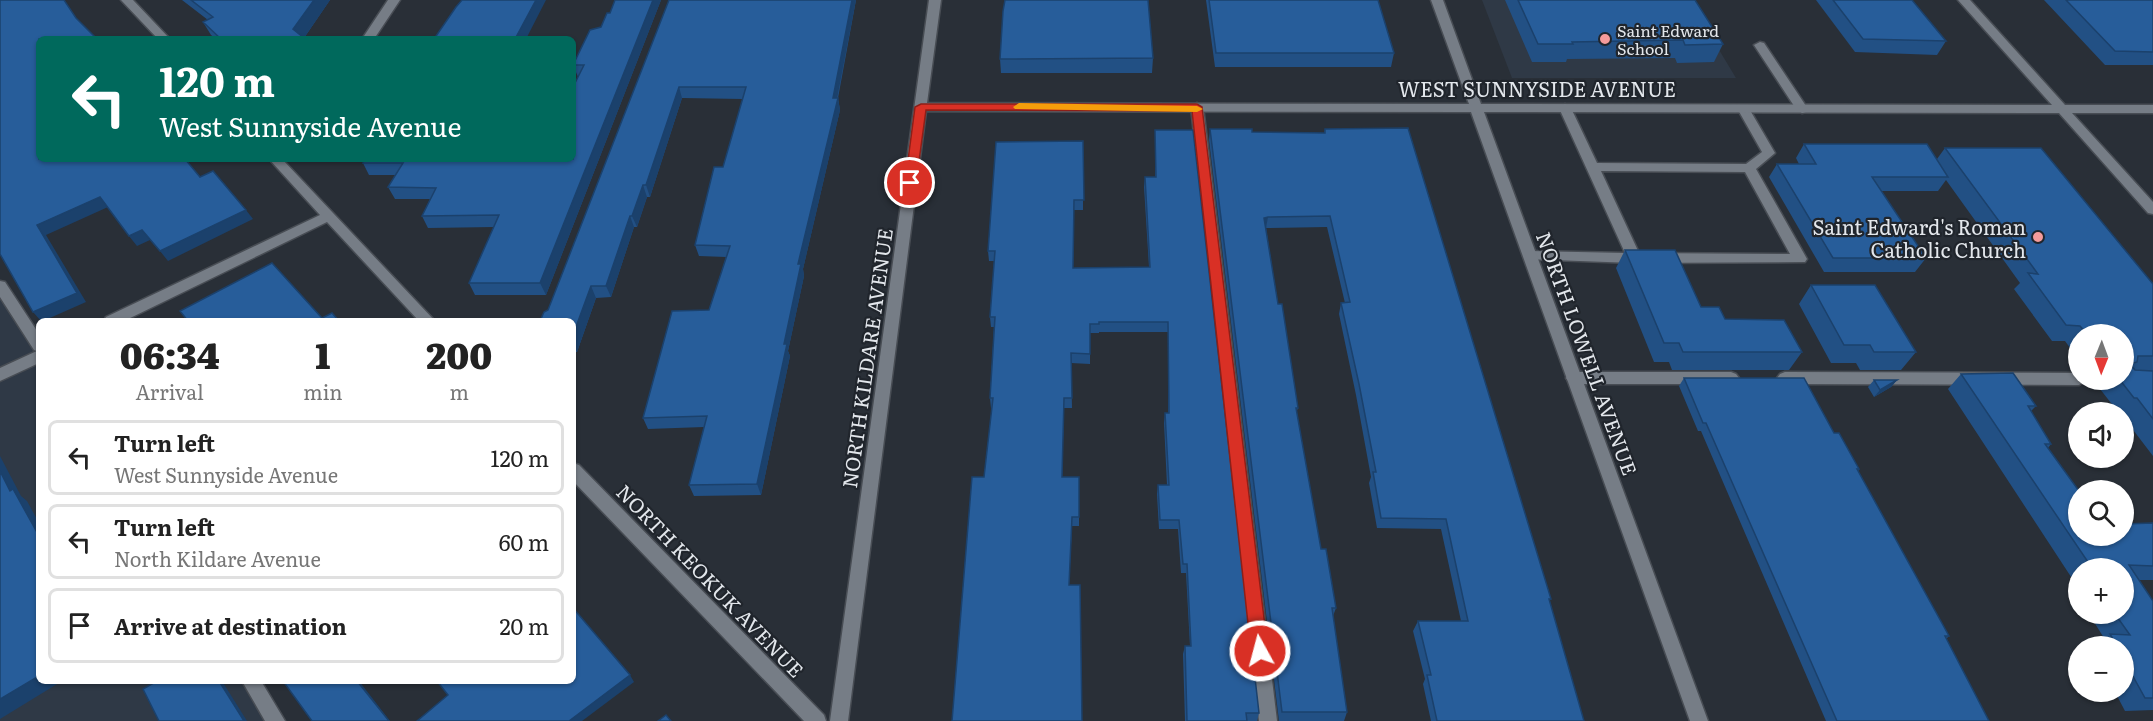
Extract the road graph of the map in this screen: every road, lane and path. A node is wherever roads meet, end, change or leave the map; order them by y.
1 (129, 0) edge
2 (394, 0) edge
3 (935, 0) edge
4 (1437, 0) edge
5 (1964, 0) edge
6 (161, 36) edge
7 (370, 36) edge
8 (1760, 45) dead end
9 (921, 107) junction
10 (1197, 107) junction
11 (1477, 108) junction
12 (1565, 108) junction
13 (1743, 108) junction
14 (1802, 109) junction
15 (2062, 109) junction
16 (2153, 109) edge
17 (282, 162) edge
18 (1592, 167) junction
19 (1749, 168) junction
20 (2153, 210) edge
21 (328, 216) junction
22 (1530, 256) junction
23 (1634, 258) junction
24 (0, 286) edge
25 (117, 318) edge
26 (425, 318) edge
27 (36, 341) edge
28 (36, 357) edge
29 (0, 375) edge
30 (1574, 378) junction
31 (1748, 378) edge
32 (1772, 378) edge
33 (2068, 379) edge
34 (576, 473) edge
35 (253, 684) edge
36 (276, 721) edge
37 (817, 721) edge
38 (838, 721) edge
39 (1268, 721) edge
40 (1699, 721) edge

1 - 6 street
2 - 7 street
3 - 9 street, NORTH KILDARE AVENUE
4 - 11 street, NORTH LOWELL AVENUE
5 - 15 street
8 - 14 street
9 - 10 street, WEST SUNNYSIDE AVENUE
9 - 38 street, NORTH KILDARE AVENUE
10 - 11 street, WEST SUNNYSIDE AVENUE
10 - 39 street
11 - 12 street, WEST SUNNYSIDE AVENUE
11 - 22 street, NORTH LOWELL AVENUE
12 - 13 street, WEST SUNNYSIDE AVENUE
12 - 18 street
13 - 14 street, WEST SUNNYSIDE AVENUE
13 - 19 street
14 - 15 street, WEST SUNNYSIDE AVENUE
15 - 16 street, WEST SUNNYSIDE AVENUE
15 - 20 street
17 - 21 street
18 - 19 street
18 - 23 street
19 - 23 street
21 - 25 street
21 - 26 street
22 - 23 street
22 - 30 street, NORTH LOWELL AVENUE
24 - 27 street
28 - 29 street
30 - 31 street
30 - 40 street, NORTH LOWELL AVENUE
32 - 33 street
34 - 37 street, NORTH KEOKUK AVENUE
35 - 36 street

